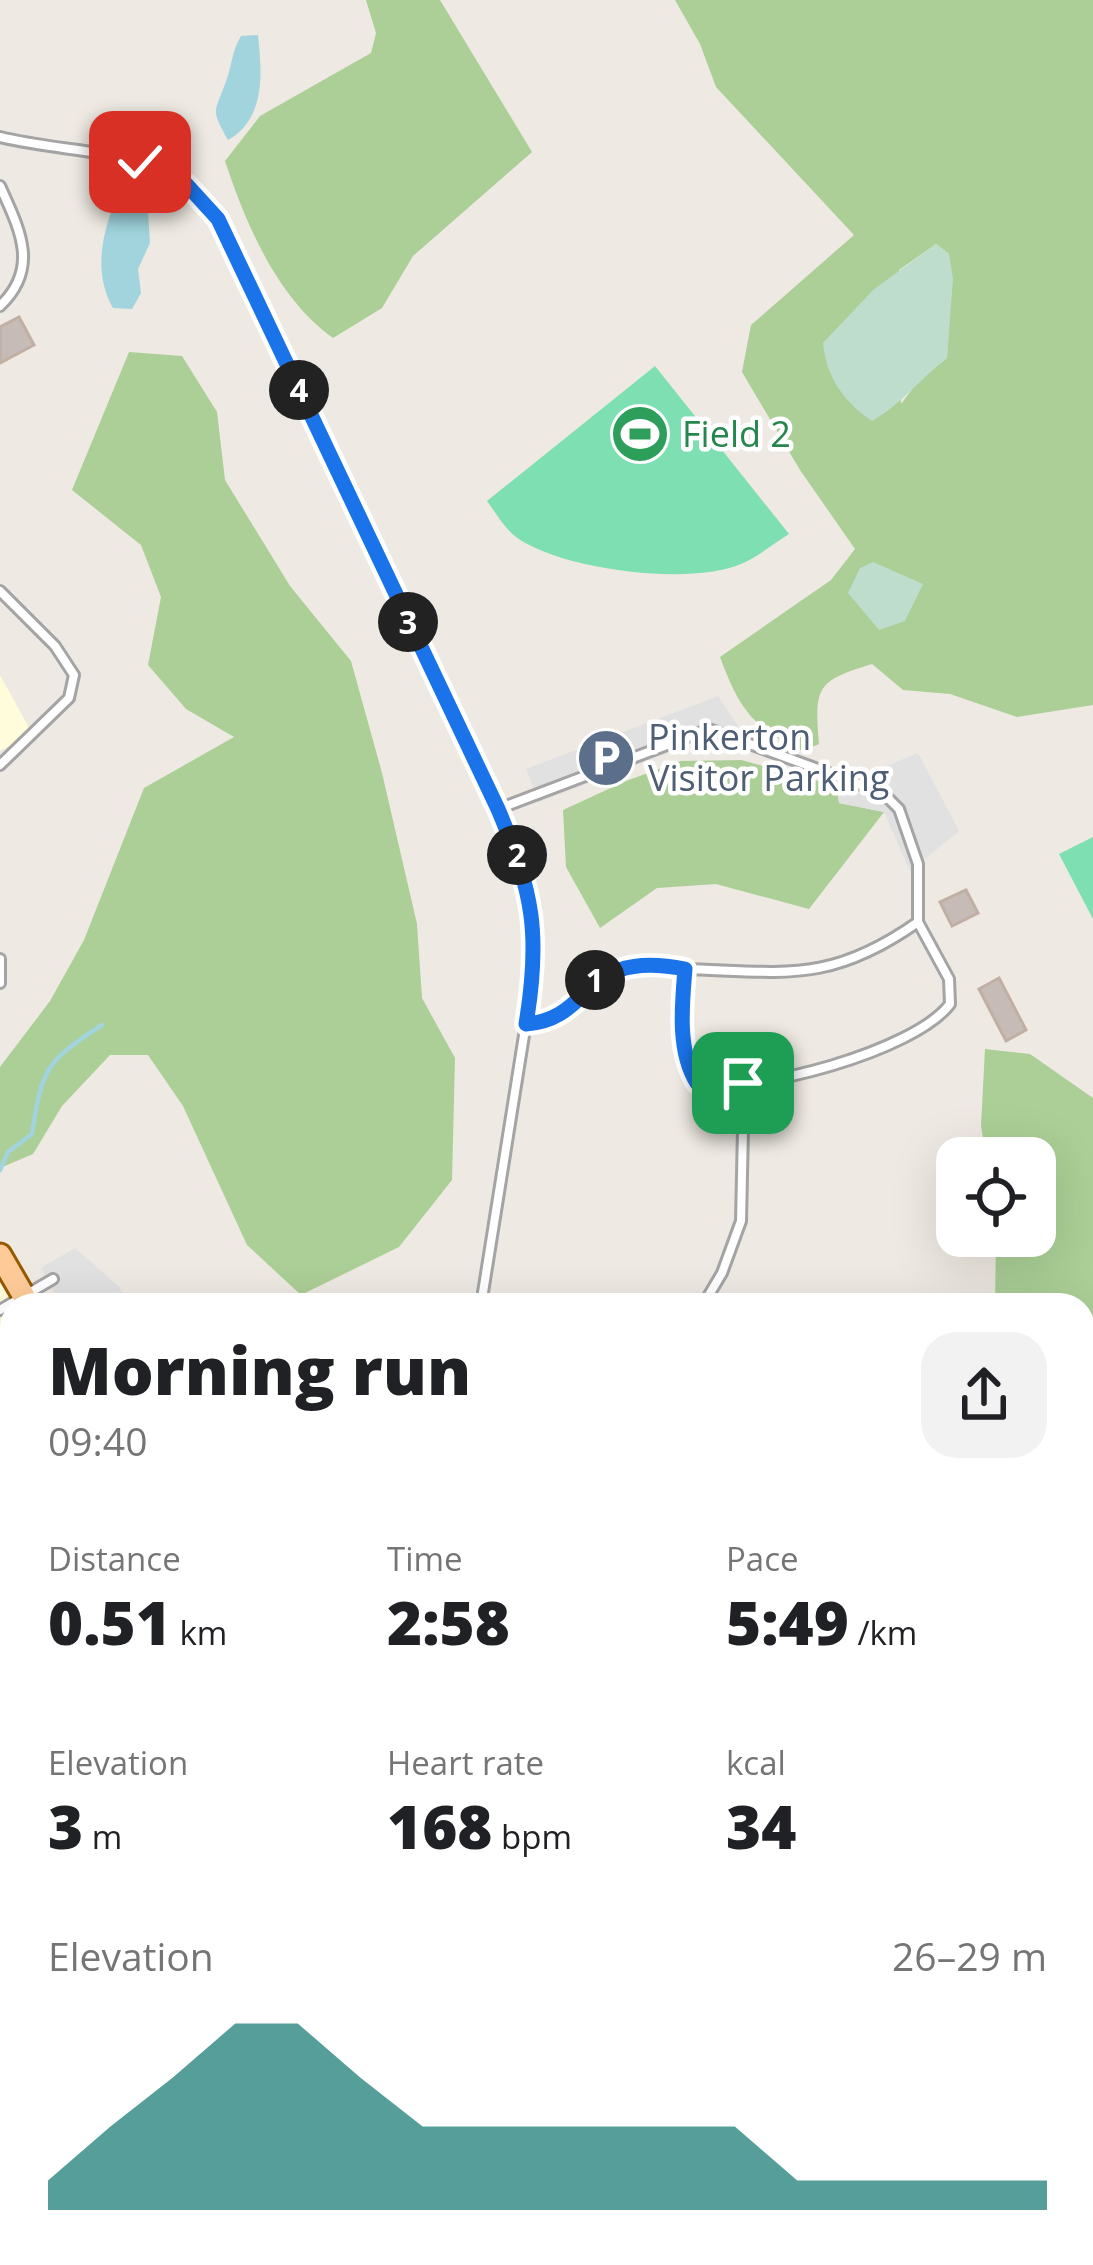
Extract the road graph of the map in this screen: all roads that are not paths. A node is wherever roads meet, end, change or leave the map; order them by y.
1 (0, 137) edge
2 (0, 186) edge
3 (0, 306) edge
4 (0, 591) edge
5 (0, 765) edge
6 (498, 809) junction
7 (918, 922) junction
8 (0, 959) edge
9 (685, 969) junction
10 (0, 982) edge
11 (526, 1024) junction
12 (743, 1083) junction
13 (0, 1255) edge
14 (53, 1280) dead end
15 (22, 1293) edge
16 (35, 1293) edge
17 (483, 1293) edge
18 (710, 1293) edge

1 - 6 lane
2 - 3 lane
4 - 5 lane
6 - 7 lane
6 - 11 lane
7 - 9 lane
7 - 12 lane
8 - 10 lane
9 - 11 lane
9 - 12 lane
11 - 17 lane
12 - 18 lane
13 - 15 main road
14 - 16 lane

